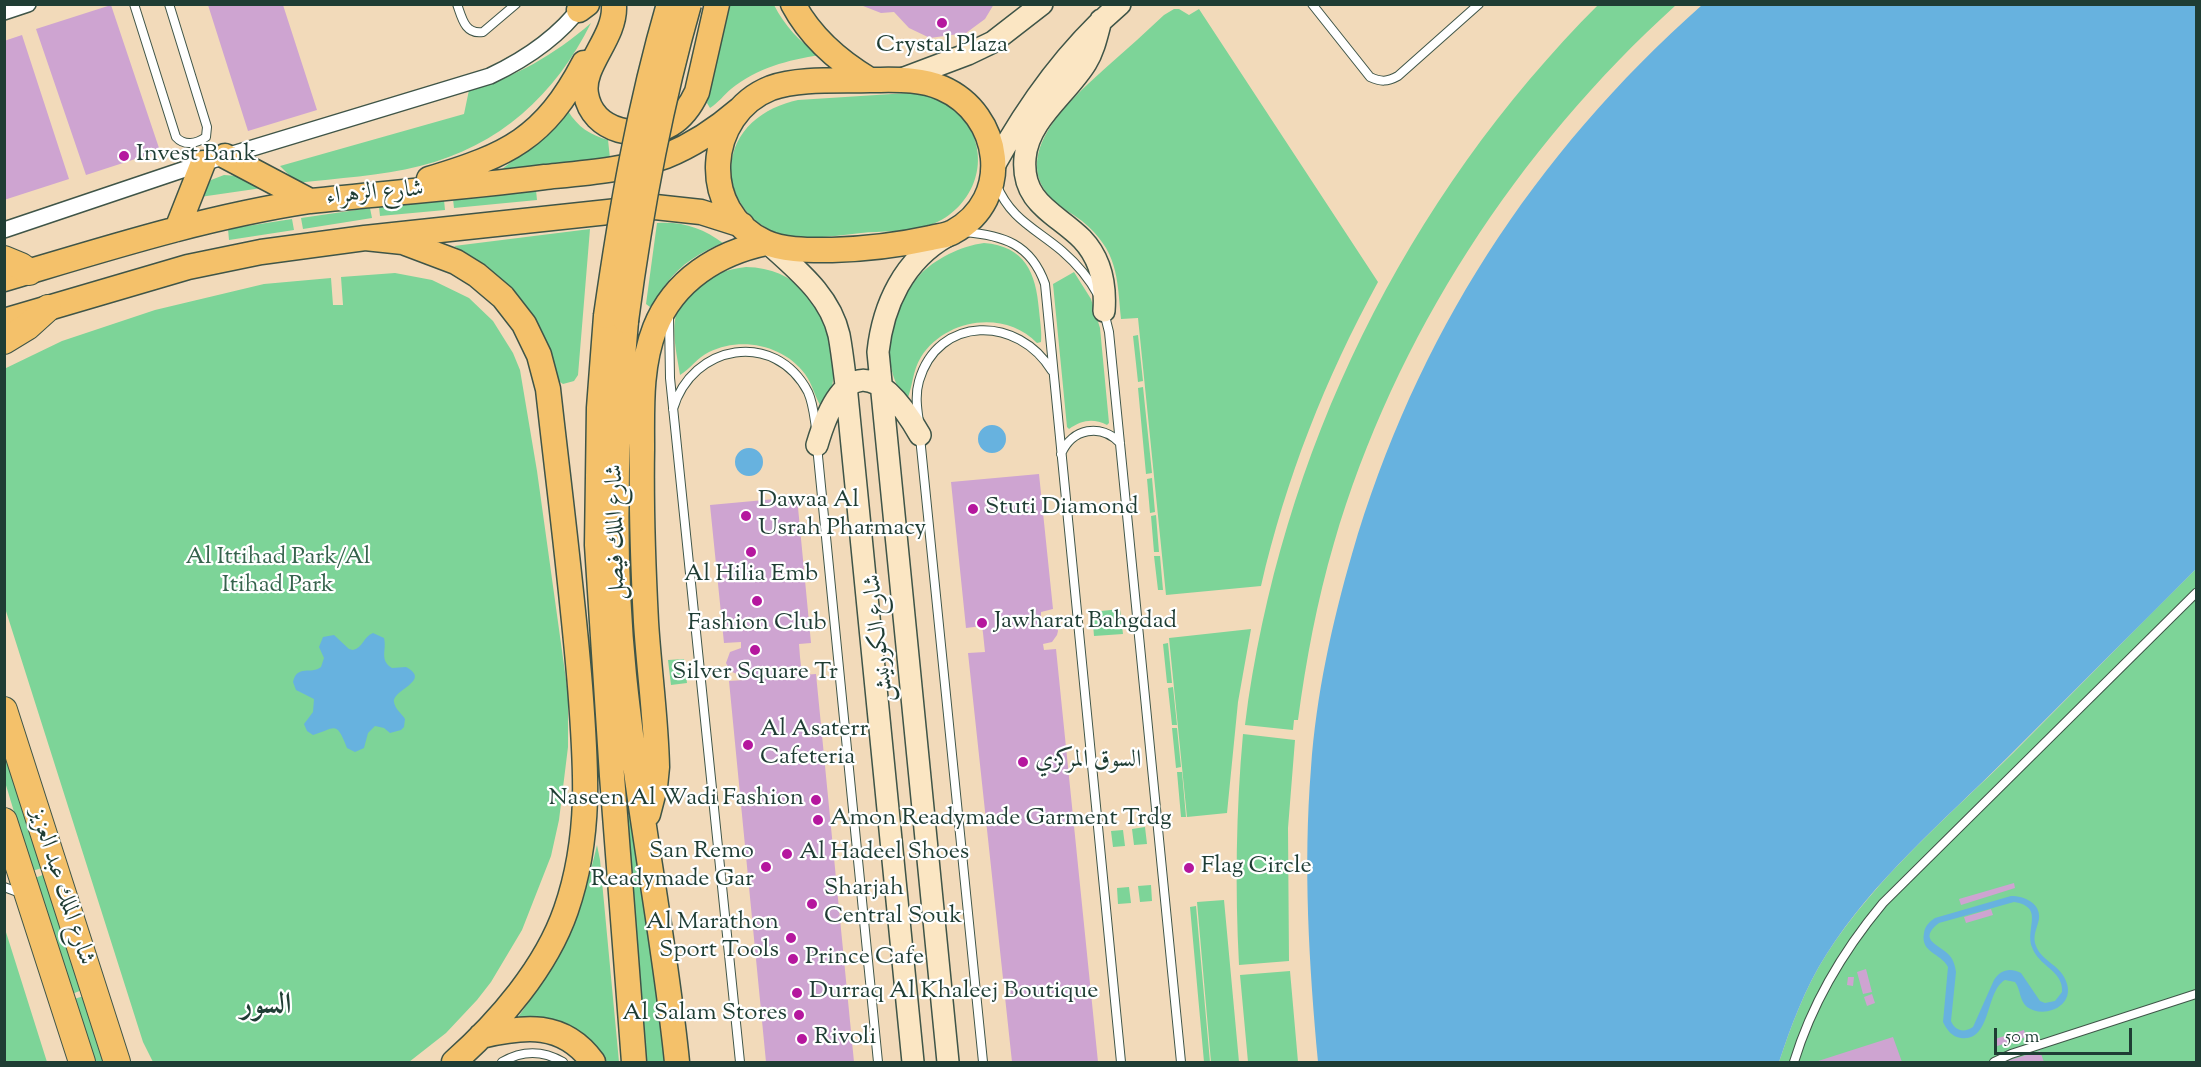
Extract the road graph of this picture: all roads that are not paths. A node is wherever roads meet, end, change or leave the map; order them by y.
1 (28, 4) edge
2 (134, 4) edge
3 (169, 4) edge
4 (457, 4) edge
5 (516, 4) edge
6 (669, 4) edge
7 (689, 4) edge
8 (717, 4) edge
9 (793, 4) edge
10 (1042, 4) edge
11 (1120, 4) edge
12 (1312, 4) edge
13 (1479, 4) edge
14 (583, 6) edge
15 (614, 6) edge
16 (4, 12) edge
17 (1101, 20) junction
18 (870, 80) junction
19 (899, 80) junction
20 (739, 110) junction
21 (214, 160) junction
22 (994, 172) junction
23 (384, 194) junction
24 (310, 201) junction
25 (742, 225) junction
26 (177, 229) junction
27 (4, 230) edge
28 (952, 233) junction
29 (365, 238) junction
30 (768, 243) junction
31 (4, 259) edge
32 (29, 272) junction
33 (4, 279) edge
34 (669, 303) junction
35 (48, 308) junction
36 (1104, 311) junction
37 (616, 319) junction
38 (4, 321) edge
39 (4, 341) edge
40 (1053, 373) junction
41 (846, 385) junction
42 (880, 385) junction
43 (673, 409) junction
44 (920, 435) junction
45 (1120, 443) junction
46 (817, 445) junction
47 (1061, 454) junction
48 (2196, 594) edge
49 (577, 638) junction
50 (4, 710) edge
51 (611, 766) junction
52 (4, 821) edge
53 (645, 824) junction
54 (577, 864) junction
55 (4, 887) edge
56 (29, 897) junction
57 (2196, 994) edge
58 (481, 1036) junction
59 (82, 1062) edge
60 (117, 1062) edge
61 (454, 1062) edge
62 (502, 1062) edge
63 (563, 1062) edge
64 (593, 1062) edge
65 (634, 1062) edge
66 (677, 1062) edge
67 (740, 1062) edge
68 (878, 1062) edge
69 (913, 1062) edge
70 (948, 1062) edge
71 (983, 1062) edge
72 (1122, 1062) edge
73 (1181, 1062) edge
74 (1794, 1062) edge
75 (1994, 1062) edge

1 - 16 street
2 - 3 lane
4 - 5 lane
6 - 37 main road, شارع الملك فيصل, bridge
7 - 37 main road, شارع الملك فيصل, bridge
8 - 15 main road
9 - 18 main road
10 - 19 main road
11 - 17 main road
12 - 13 lane
14 - 21 street
15 - 23 main road
17 - 22 main road
17 - 36 main road
18 - 19 main road, شارع الزهراء
18 - 20 main road, شارع الزهراء
19 - 22 main road, شارع الزهراء
20 - 23 main road, شارع الزهراء
20 - 25 main road
21 - 24 main road
21 - 26 main road
21 - 27 street
22 - 28 main road
22 - 36 lane
23 - 24 main road, شارع الزهراء
24 - 26 main road, شارع الزهراء
25 - 29 main road, شارع الزهراء
25 - 30 main road
26 - 32 main road, شارع الزهراء
28 - 30 main road
28 - 40 lane
28 - 42 main road, شارع الكورنيش
29 - 35 main road, شارع الزهراء
29 - 49 main road
30 - 34 main road
30 - 41 main road, شارع الكورنيش
31 - 32 highway
32 - 33 main road, شارع الزهراء
34 - 43 lane
34 - 53 main road
35 - 38 main road, شارع الزهراء
35 - 39 highway
36 - 45 lane
37 - 51 main road, شارع الملك فيصل
37 - 53 main road, شارع الملك فيصل
40 - 44 lane
40 - 47 lane
41 - 42 main road
41 - 46 main road
41 - 69 main road, شارع الكورنيش
42 - 44 main road
42 - 70 main road, شارع الكورنيش
43 - 46 lane
43 - 67 lane
44 - 71 lane
45 - 47 lane
45 - 73 lane
46 - 68 lane
47 - 72 lane
48 - 74 lane
49 - 51 main road
49 - 54 main road
50 - 60 highway, شارع الملك عبد العزيز
51 - 54 main road
51 - 65 main road, شارع الملك فيصل
52 - 56 highway, شارع الملك عبد العزيز
53 - 66 main road, شارع الملك فيصل
54 - 58 main road
55 - 56 lane
56 - 59 highway, شارع الملك عبد العزيز
57 - 75 lane
58 - 61 main road
58 - 64 main road
62 - 63 lane

